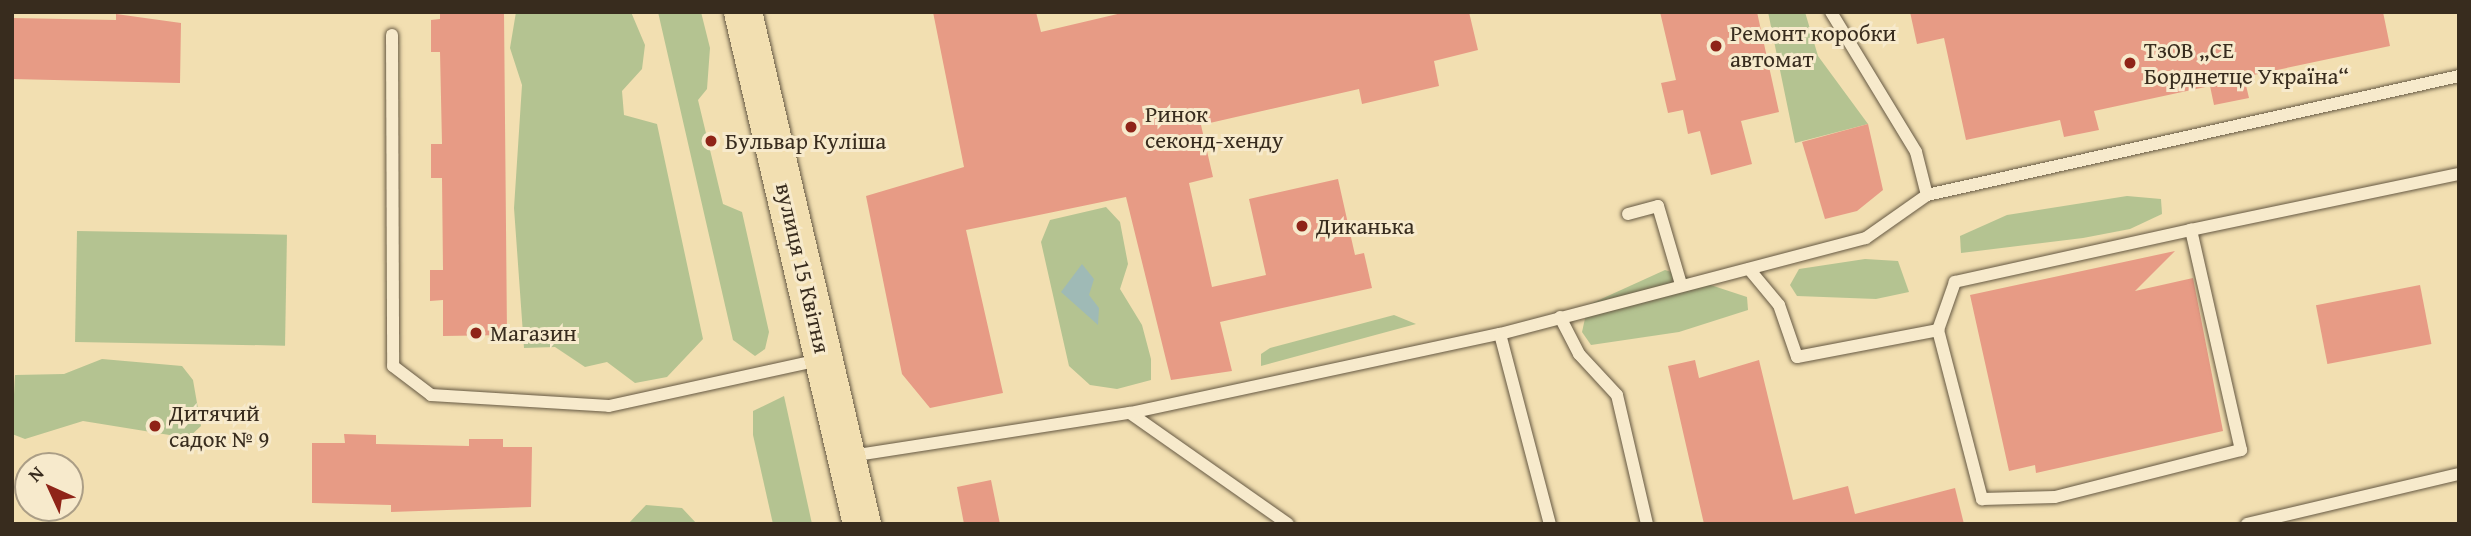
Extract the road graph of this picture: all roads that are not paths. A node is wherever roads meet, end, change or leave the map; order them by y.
1 (743, 12) edge
2 (1830, 12) edge
3 (392, 35) dead end
4 (2459, 76) edge
5 (2459, 174) edge
6 (1927, 195) junction
7 (1628, 214) dead end
8 (2191, 230) junction
9 (1749, 269) junction
10 (1681, 284) junction
11 (1560, 317) junction
12 (1938, 330) junction
13 (1500, 334) junction
14 (824, 359) junction
15 (1130, 413) junction
16 (848, 457) junction
17 (2459, 474) edge
18 (862, 524) edge
19 (1289, 524) edge
20 (1550, 524) edge
21 (1647, 524) edge
22 (2247, 524) edge

1 - 14 highway, вулиця 15 Квітня
2 - 6 lane
3 - 14 lane
4 - 6 lane
5 - 8 lane
6 - 9 lane
7 - 10 lane
8 - 12 lane
8 - 12 lane
9 - 10 lane
9 - 12 lane
10 - 11 lane
11 - 13 lane
11 - 21 lane
13 - 15 lane
13 - 20 lane
14 - 16 highway, вулиця 15 Квітня
15 - 16 lane
15 - 19 lane
16 - 18 highway, вулиця 15 Квітня
17 - 22 lane

